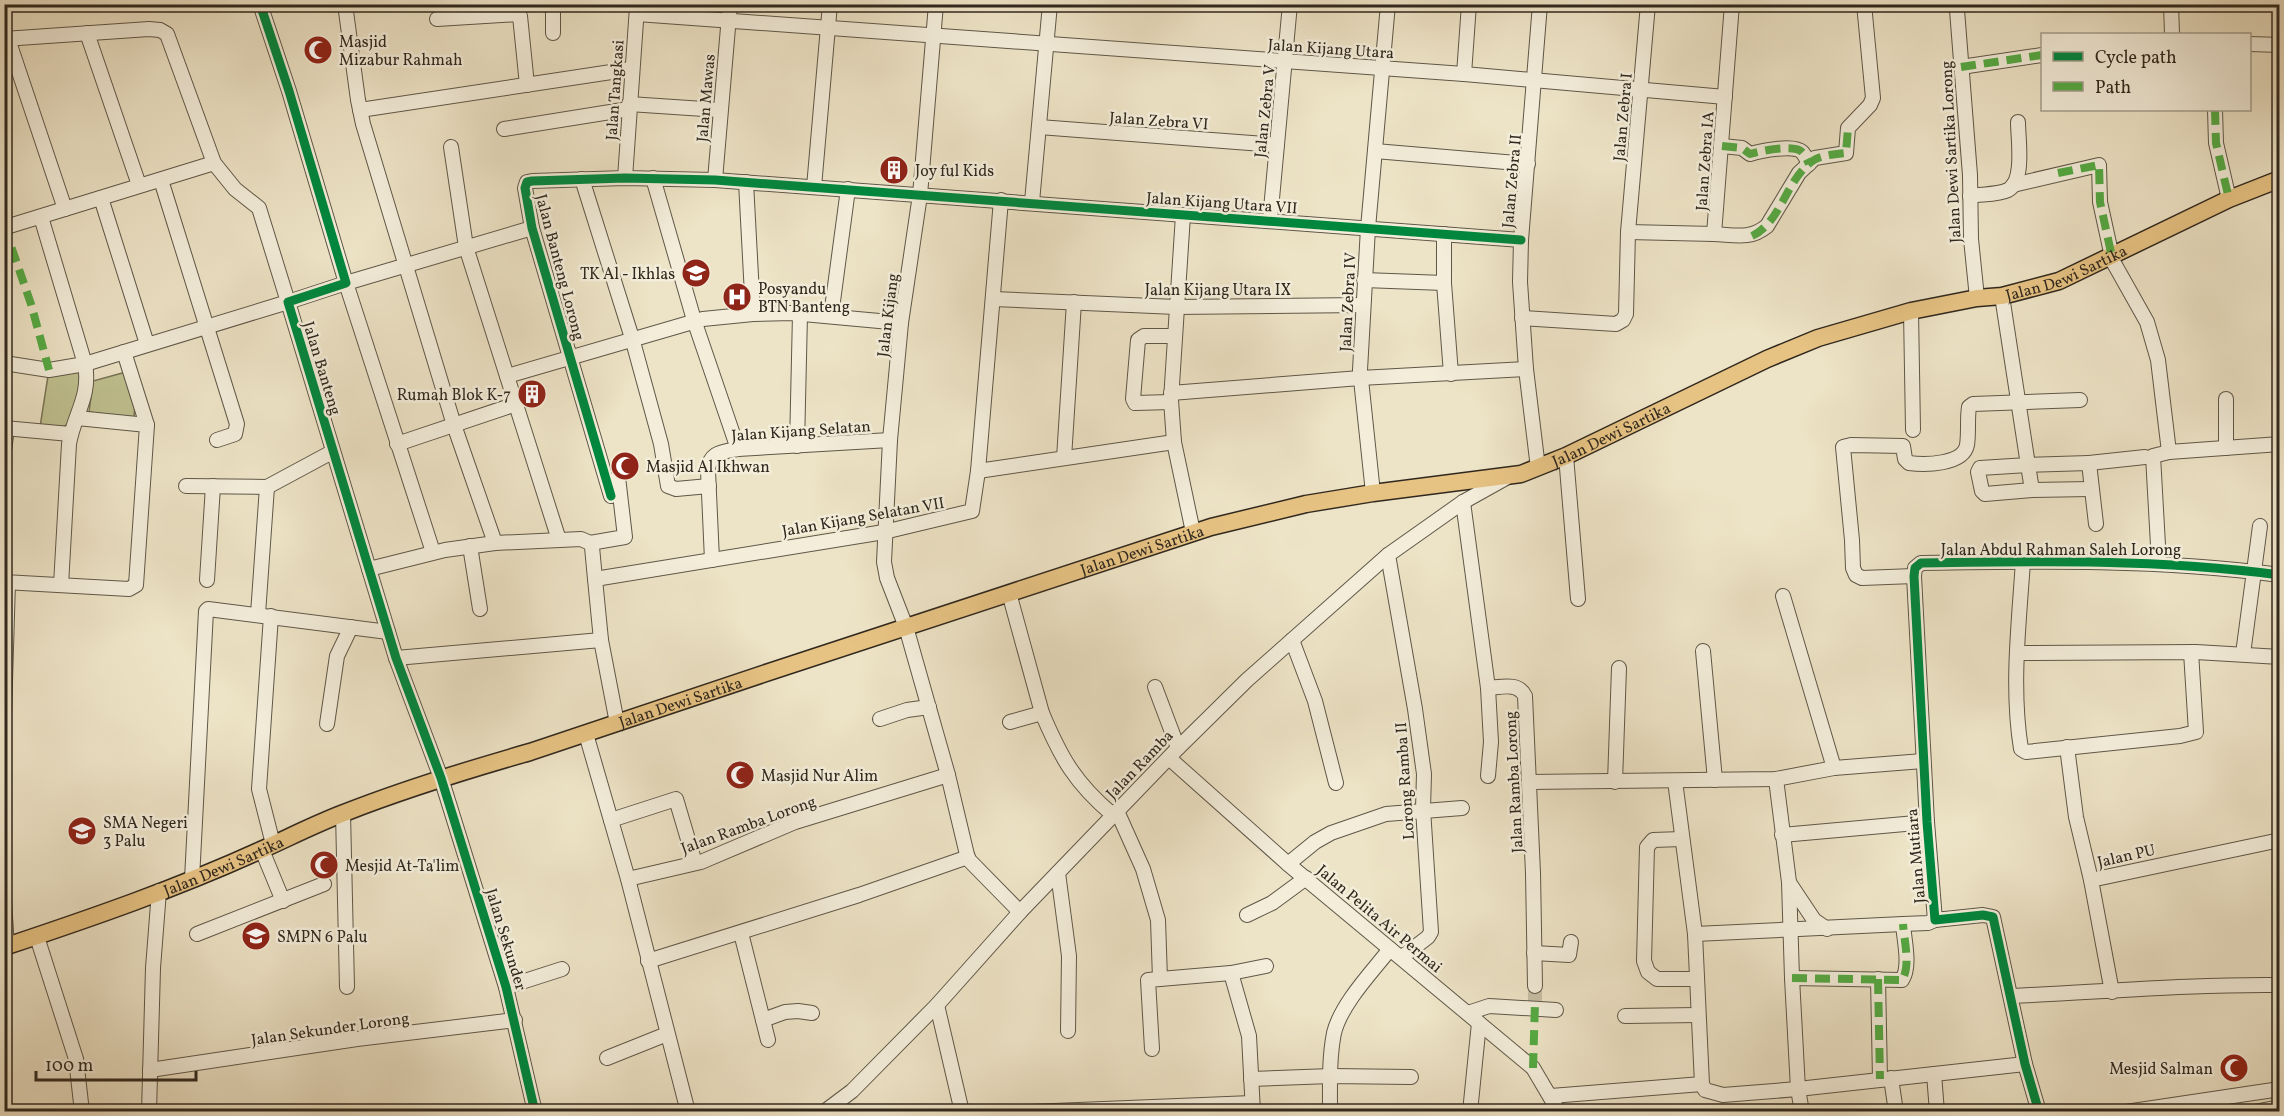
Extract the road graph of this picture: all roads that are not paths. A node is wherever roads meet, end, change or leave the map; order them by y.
1 (260, 4) edge
2 (345, 4) edge
3 (553, 4) edge
4 (730, 4) edge
5 (831, 4) edge
6 (936, 4) edge
7 (1050, 4) edge
8 (1290, 4) edge
9 (1388, 4) edge
10 (1468, 4) edge
11 (1540, 4) edge
12 (1648, 4) edge
13 (1732, 4) edge
14 (1864, 4) edge
15 (1959, 4) edge
16 (2171, 4) edge
17 (637, 9) edge
18 (437, 19) dead end
19 (729, 20) junction
20 (829, 28) junction
21 (87, 33) junction
22 (553, 33) dead end
23 (2172, 33) edge
24 (934, 35) junction
25 (6, 39) edge
26 (1046, 44) junction
27 (2251, 44) edge
28 (2280, 45) edge
29 (2041, 55) edge
30 (1286, 62) junction
31 (1961, 67) junction
32 (631, 69) junction
33 (1383, 69) junction
34 (1464, 74) junction
35 (1534, 79) junction
36 (527, 85) junction
37 (1642, 89) junction
38 (1725, 97) junction
39 (629, 106) junction
40 (360, 110) junction
41 (719, 110) junction
42 (2215, 111) edge
43 (2018, 122) dead end
44 (1039, 127) junction
45 (504, 129) dead end
46 (1277, 145) junction
47 (1722, 146) junction
48 (451, 147) dead end
49 (1375, 151) junction
50 (214, 163) junction
51 (1528, 164) junction
52 (1809, 164) junction
53 (582, 178) junction
54 (625, 178) junction
55 (653, 178) junction
56 (2280, 179) edge
57 (161, 180) junction
58 (714, 180) junction
59 (746, 182) junction
60 (2013, 184) junction
61 (139, 185) junction
62 (814, 187) junction
63 (848, 189) junction
64 (920, 195) junction
65 (1970, 196) junction
66 (101, 198) junction
67 (2229, 200) junction
68 (1001, 201) junction
69 (1032, 202) junction
70 (65, 209) junction
71 (1183, 215) junction
72 (41, 216) junction
73 (1270, 220) junction
74 (6, 227) dead end
75 (532, 228) junction
76 (1368, 228) junction
77 (1628, 232) junction
78 (1444, 234) junction
79 (1714, 234) junction
80 (1521, 240) junction
81 (466, 247) junction
82 (2111, 258) junction
83 (405, 266) junction
84 (1364, 280) junction
85 (346, 283) junction
86 (1444, 283) junction
87 (2002, 296) junction
88 (1977, 298) junction
89 (993, 299) junction
90 (288, 302) junction
91 (1074, 302) junction
92 (1363, 305) junction
93 (1176, 306) junction
94 (1911, 311) junction
95 (753, 314) junction
96 (800, 314) junction
97 (831, 316) junction
98 (1522, 318) junction
99 (694, 320) junction
100 (901, 323) junction
101 (207, 327) junction
102 (1174, 336) junction
103 (632, 338) junction
104 (147, 344) junction
105 (124, 352) junction
106 (569, 358) junction
107 (4, 363) edge
108 (85, 364) junction
109 (1526, 369) junction
110 (1451, 374) junction
111 (507, 376) junction
112 (1360, 378) junction
113 (1171, 398) junction
114 (2226, 399) dead end
115 (2080, 400) dead end
116 (2018, 403) junction
117 (516, 404) junction
118 (78, 418) junction
119 (147, 425) junction
120 (454, 425) junction
121 (6, 428) edge
122 (1913, 430) dead end
123 (70, 434) junction
124 (890, 440) junction
125 (217, 441) dead end
126 (1174, 442) junction
127 (397, 444) junction
128 (2280, 444) edge
129 (797, 446) junction
130 (2226, 448) junction
131 (738, 449) junction
132 (4, 451) edge
133 (332, 452) junction
134 (2169, 452) junction
135 (1566, 456) junction
136 (2145, 457) dead end
137 (1064, 458) junction
138 (2089, 463) junction
139 (2028, 465) junction
140 (1538, 468) junction
141 (978, 471) junction
142 (1510, 476) junction
143 (618, 477) dead end
144 (186, 486) dead end
145 (213, 486) junction
146 (709, 486) junction
147 (267, 487) junction
148 (2091, 489) junction
149 (2032, 490) junction
150 (1373, 493) junction
151 (611, 496) dead end
152 (1463, 502) junction
153 (2096, 524) dead end
154 (2260, 526) dead end
155 (884, 532) junction
156 (1193, 532) junction
157 (559, 540) junction
158 (495, 543) junction
159 (590, 543) junction
160 (470, 546) junction
161 (433, 552) junction
162 (1388, 555) junction
163 (712, 560) junction
164 (2023, 561) junction
165 (2159, 563) junction
166 (369, 569) junction
167 (1915, 572) junction
168 (2254, 572) junction
169 (2280, 575) edge
170 (595, 579) junction
171 (207, 580) dead end
172 (6, 582) edge
173 (61, 585) junction
174 (1009, 593) junction
175 (1782, 596) dead end
176 (1578, 599) dead end
177 (480, 609) dead end
178 (264, 615) junction
179 (351, 627) junction
180 (906, 627) junction
181 (388, 632) junction
182 (602, 639) junction
183 (1292, 640) junction
184 (1703, 651) dead end
185 (2191, 652) junction
186 (2017, 653) junction
187 (2243, 654) junction
188 (2280, 657) edge
189 (396, 658) junction
190 (1620, 668) dead end
191 (1155, 687) dead end
192 (1488, 688) junction
193 (929, 707) junction
194 (1042, 713) junction
195 (4, 714) edge
196 (880, 719) dead end
197 (1010, 722) dead end
198 (617, 723) junction
199 (327, 724) dead end
200 (586, 734) junction
201 (2067, 747) junction
202 (1173, 753) junction
203 (1923, 761) junction
204 (1834, 768) junction
205 (948, 775) junction
206 (1488, 776) dead end
207 (441, 778) junction
208 (1776, 778) junction
209 (1715, 780) junction
210 (1675, 781) junction
211 (1529, 782) junction
212 (1615, 782) junction
213 (1336, 783) dead end
214 (1462, 808) dead end
215 (1423, 809) junction
216 (343, 813) junction
217 (1115, 813) junction
218 (611, 820) junction
219 (1927, 822) junction
220 (1782, 835) junction
221 (1682, 839) junction
222 (2280, 840) edge
223 (268, 847) junction
224 (968, 857) junction
225 (695, 863) junction
226 (1288, 864) junction
227 (1058, 873) junction
228 (1306, 878) junction
229 (192, 879) junction
230 (628, 879) junction
231 (2091, 880) junction
232 (1789, 882) junction
233 (324, 884) dead end
234 (159, 891) junction
235 (283, 901) junction
236 (4, 902) edge
237 (1020, 912) junction
238 (1247, 915) dead end
239 (1935, 920) junction
240 (1903, 924) junction
241 (1827, 929) junction
242 (1789, 930) junction
243 (741, 933) junction
244 (197, 934) dead end
245 (1695, 934) junction
246 (37, 937) junction
247 (1571, 942) dead end
248 (6, 946) edge
249 (1390, 949) junction
250 (1534, 953) junction
251 (1402, 957) junction
252 (648, 961) junction
253 (1266, 966) dead end
254 (562, 969) dead end
255 (1231, 973) junction
256 (1792, 978) junction
257 (1160, 979) junction
258 (1696, 979) junction
259 (1878, 980) junction
260 (2280, 985) edge
261 (1535, 986) tunnel mouth
262 (347, 987) dead end
263 (506, 987) junction
264 (2112, 992) junction
265 (2011, 996) junction
266 (937, 1005) junction
267 (1556, 1010) dead end
268 (812, 1013) dead end
269 (1698, 1015) junction
270 (1625, 1016) dead end
271 (1474, 1018) junction
272 (515, 1020) junction
273 (763, 1020) junction
274 (1068, 1031) dead end
275 (667, 1034) junction
276 (768, 1040) dead end
277 (1152, 1049) dead end
278 (607, 1058) dead end
279 (2025, 1064) junction
280 (150, 1070) junction
281 (1934, 1074) junction
282 (1330, 1076) junction
283 (1411, 1077) dead end
284 (1885, 1079) junction
285 (1251, 1080) junction
286 (1702, 1084) junction
287 (1798, 1089) junction
288 (2280, 1089) edge
289 (1551, 1096) junction
290 (1252, 1107) edge
291 (2280, 1107) edge
292 (1152, 1109) edge
293 (82, 1112) edge
294 (149, 1112) edge
295 (535, 1112) edge
296 (688, 1112) edge
297 (824, 1112) edge
298 (962, 1112) edge
299 (1029, 1112) edge
300 (1330, 1112) edge
301 (1470, 1112) edge
302 (1559, 1112) edge
303 (1802, 1112) edge
304 (1896, 1112) edge
305 (1937, 1112) edge
306 (2039, 1112) edge
307 (2126, 1112) edge
308 (2254, 1112) edge

1 - 85 street
2 - 40 street
3 - 22 street
4 - 19 street, Jalan Mawas
5 - 20 street
6 - 24 street, Jalan Kijang
7 - 26 street
8 - 30 street, Jalan Zebra V
9 - 33 street, Jalan Zebra IV
10 - 34 street
11 - 35 street, Jalan Zebra II
12 - 37 street, Jalan Zebra I
13 - 38 street, Jalan Zebra IA
14 - 52 street
15 - 31 street, Jalan Dewi Sartika Lorong
16 - 23 street
17 - 19 street
17 - 32 street, Jalan Tangkasi
18 - 36 street
19 - 20 street
19 - 41 street, Jalan Mawas
20 - 24 street
20 - 62 street
21 - 25 street
21 - 50 street, Jalan Banteng
21 - 61 street
24 - 26 street, Jalan Kijang Utara
24 - 64 street, Jalan Kijang
25 - 70 street
26 - 30 street, Jalan Kijang Utara
26 - 44 street
27 - 28 street
29 - 31 street
30 - 33 street, Jalan Kijang Utara
30 - 46 street, Jalan Zebra V
31 - 65 street, Jalan Dewi Sartika Lorong
32 - 36 street
32 - 39 street, Jalan Tangkasi
33 - 34 street, Jalan Kijang Utara
33 - 49 street, Jalan Zebra IV
34 - 35 street, Jalan Kijang Utara
35 - 37 street, Jalan Kijang Utara
35 - 51 street, Jalan Zebra II
36 - 40 street
37 - 38 street, Jalan Kijang Utara
37 - 77 street, Jalan Zebra I
38 - 47 street, Jalan Zebra IA
39 - 41 street
39 - 45 street
39 - 54 street, Jalan Tangkasi
40 - 83 street
41 - 58 street, Jalan Mawas
42 - 67 street
43 - 60 street
44 - 46 street, Jalan Zebra VI
44 - 69 street
46 - 73 street, Jalan Zebra V
47 - 52 street
47 - 79 street, Jalan Zebra IA
48 - 81 street
49 - 51 street, Jalan Zebra II
49 - 76 street, Jalan Zebra IV
50 - 57 street
50 - 90 street, Jalan Banteng
51 - 80 street, Jalan Zebra II
52 - 79 street
53 - 54 street, Jalan Banteng Lorong
53 - 75 street, Jalan Banteng Lorong
53 - 103 street
54 - 55 street, Jalan Banteng Lorong
55 - 58 street, Jalan Banteng Lorong
55 - 99 street
56 - 67 main road, Jalan Dewi Sartika
57 - 61 street
57 - 101 street
58 - 59 street, Jalan Banteng Lorong
59 - 62 street, Jalan Banteng Lorong
59 - 95 street
60 - 65 street
60 - 82 street
61 - 66 street
62 - 63 street
63 - 64 street
63 - 97 street
64 - 68 street, Jalan Kijang Utara VII
64 - 100 street, Jalan Kijang
65 - 88 street, Jalan Dewi Sartika Lorong
66 - 70 street
66 - 104 street
67 - 82 main road, Jalan Dewi Sartika
68 - 69 street, Jalan Kijang Utara VII
68 - 89 street, Jalan Kijang Selatan VII
69 - 71 street, Jalan Kijang Utara VII
70 - 72 street
71 - 73 street, Jalan Kijang Utara VII
71 - 93 street
72 - 74 street
72 - 108 street
73 - 76 street, Jalan Kijang Utara VII
75 - 81 street, Jalan Banteng Lorong
75 - 106 street, Jalan Banteng Lorong
76 - 78 street, Jalan Kijang Utara VII
76 - 84 street, Jalan Zebra IV
77 - 79 street, Jalan Zebra IA
77 - 98 street, Jalan Zebra I
78 - 80 street, Jalan Kijang Utara VII
78 - 86 street
80 - 98 street, Jalan Zebra II
81 - 83 street, Jalan Banteng Lorong
81 - 111 street
82 - 87 main road, Jalan Dewi Sartika
82 - 134 street
83 - 85 street, Jalan Banteng Lorong
83 - 120 street
84 - 86 street
84 - 92 street, Jalan Zebra IV
85 - 90 street
85 - 127 street
86 - 110 street
87 - 88 main road, Jalan Dewi Sartika
87 - 116 street
88 - 94 main road, Jalan Dewi Sartika
89 - 91 street, Jalan Kijang Utara IX
89 - 141 street, Jalan Kijang Selatan VII
90 - 101 street
90 - 133 street, Jalan Banteng
91 - 93 street, Jalan Kijang Utara IX
91 - 137 street
92 - 93 street, Jalan Kijang Utara IX
92 - 112 street, Jalan Zebra IV
93 - 102 street
94 - 122 street
94 - 135 main road, Jalan Dewi Sartika
95 - 96 street
95 - 99 street
96 - 97 street
96 - 129 street
97 - 100 street
98 - 109 street, Jalan Zebra II
99 - 103 street
99 - 131 street
100 - 124 street, Jalan Kijang
101 - 104 street
101 - 125 street
102 - 113 street
102 - 113 street
103 - 106 street
103 - 146 street
104 - 105 street
105 - 108 street
105 - 119 street
106 - 111 street
106 - 151 street, Jalan Banteng Lorong
107 - 108 street
108 - 118 street
109 - 110 street
109 - 140 street, Jalan Zebra II
110 - 112 street
111 - 117 street
112 - 113 street
112 - 150 street, Jalan Zebra IV
113 - 126 street
114 - 130 street
115 - 116 street
116 - 139 street
116 - 167 street, Jalan Abdul Rahman Saleh Lorong
117 - 120 street
117 - 157 street
118 - 119 street
118 - 123 street
119 - 173 street
120 - 127 street
120 - 158 street
121 - 123 street
121 - 132 street
123 - 173 street
124 - 129 street, Jalan Kijang Selatan
124 - 155 street, Jalan Kijang
126 - 137 street
126 - 156 street
127 - 161 street
128 - 130 street
129 - 131 street, Jalan Kijang Selatan
130 - 134 street
131 - 146 street, Jalan Kijang Selatan
133 - 147 street
133 - 166 street, Jalan Banteng
134 - 165 street
135 - 140 main road, Jalan Dewi Sartika
135 - 176 street
136 - 138 street
137 - 141 street
138 - 139 street
138 - 148 street
139 - 149 street
139 - 149 street
140 - 142 main road, Jalan Dewi Sartika
141 - 155 street, Jalan Kijang Selatan VII
142 - 150 main road, Jalan Dewi Sartika
142 - 152 street, Jalan Ramba
143 - 159 street
144 - 145 street
145 - 147 street
145 - 171 street
146 - 163 street, Jalan Kijang Selatan
147 - 178 street
148 - 149 street
148 - 153 street
150 - 156 main road, Jalan Dewi Sartika
152 - 162 street, Jalan Ramba
152 - 192 street
154 - 168 street
155 - 163 street, Jalan Kijang Selatan VII
155 - 180 street, Jalan Kijang
156 - 174 main road, Jalan Dewi Sartika
157 - 158 street
157 - 159 street
158 - 160 street
159 - 170 street
160 - 161 street
160 - 177 street
161 - 166 street
162 - 183 street, Jalan Ramba
162 - 215 street, Lorong Ramba II
163 - 170 street, Jalan Kijang Selatan VII
164 - 165 street, Jalan Abdul Rahman Saleh Lorong
164 - 167 street, Jalan Abdul Rahman Saleh Lorong
164 - 186 street
165 - 168 street, Jalan Abdul Rahman Saleh Lorong
166 - 181 street, Jalan Banteng
167 - 203 street, Jalan Mutiara
168 - 169 street, Jalan Abdul Rahman Saleh Lorong
168 - 187 street
170 - 182 street
172 - 173 street
172 - 195 street
174 - 180 main road, Jalan Dewi Sartika
174 - 194 street
175 - 204 street
178 - 179 street
178 - 223 street
178 - 229 street
179 - 181 street
179 - 199 street
180 - 193 street
180 - 198 main road, Jalan Dewi Sartika
181 - 189 street, Jalan Banteng
182 - 189 street
182 - 198 street
183 - 202 street, Jalan Ramba
183 - 213 street
184 - 209 street
185 - 186 street
185 - 187 street
185 - 201 street
186 - 201 street
187 - 188 street
189 - 207 street, Jalan Banteng
190 - 212 street
191 - 202 street
192 - 206 street
192 - 211 street, Jalan Ramba Lorong
193 - 196 street
193 - 205 street
194 - 197 street
194 - 217 street
198 - 200 main road, Jalan Dewi Sartika
200 - 207 main road, Jalan Dewi Sartika
200 - 218 street
201 - 231 street
202 - 217 street, Jalan Ramba
202 - 226 street, Jalan Pelita Air Permai
203 - 204 street
203 - 219 street, Jalan Mutiara
204 - 208 street
205 - 224 street
205 - 225 street, Jalan Ramba Lorong
207 - 216 main road, Jalan Dewi Sartika
207 - 263 street, Jalan Sekunder
208 - 209 street
208 - 220 street
209 - 210 street
210 - 212 street
210 - 221 street
211 - 212 street
211 - 250 street, Jalan Ramba Lorong
214 - 215 street
215 - 226 street
215 - 251 street, Lorong Ramba II
216 - 223 main road, Jalan Dewi Sartika
216 - 262 street
217 - 227 street, Jalan Ramba
217 - 257 street
218 - 225 street
218 - 230 street
219 - 220 street
219 - 239 street, Jalan Mutiara
220 - 232 street
221 - 245 street
221 - 258 street
222 - 231 street, Jalan PU
223 - 229 main road, Jalan Dewi Sartika
223 - 235 street
224 - 237 street
224 - 243 street
225 - 230 street, Jalan Ramba Lorong
226 - 228 street, Jalan Pelita Air Permai
227 - 237 street, Jalan Ramba
227 - 274 street
228 - 238 street
228 - 249 street, Jalan Pelita Air Permai
229 - 234 main road, Jalan Dewi Sartika
230 - 252 street
231 - 264 street, Jalan PU
232 - 241 street
232 - 242 street
233 - 235 street
234 - 246 main road, Jalan Dewi Sartika
234 - 280 street
235 - 244 street
236 - 248 street
237 - 266 street, Jalan Ramba
239 - 240 street
239 - 265 street, Jalan Mutiara
240 - 241 street
240 - 259 street
241 - 242 street
242 - 245 street
242 - 256 street
243 - 252 street
243 - 273 street
245 - 258 street
246 - 248 main road, Jalan Dewi Sartika
246 - 293 street
247 - 250 street
249 - 251 street, Jalan Pelita Air Permai
249 - 282 street
250 - 261 street, Jalan Ramba Lorong
251 - 271 street, Jalan Pelita Air Permai
252 - 275 street
253 - 255 street
254 - 263 street
255 - 257 street
255 - 285 street
256 - 259 street
256 - 287 street
257 - 277 street
258 - 269 street
259 - 284 street
260 - 264 street
263 - 272 street, Jalan Sekunder
264 - 265 street
265 - 279 street, Jalan Mutiara
266 - 297 street, Jalan Ramba
266 - 298 street
267 - 271 street
268 - 273 street
269 - 270 street
269 - 286 street
271 - 289 street, Jalan Pelita Air Permai
271 - 301 street
272 - 280 street, Jalan Sekunder Lorong
272 - 295 street, Jalan Sekunder
273 - 276 street
275 - 278 street
275 - 296 street
279 - 281 street
279 - 306 street, Jalan Mutiara
280 - 294 street
281 - 284 street
281 - 305 street
282 - 283 street
282 - 285 street
282 - 300 street
284 - 287 street
284 - 304 street
285 - 290 street
286 - 287 street
286 - 289 street
287 - 303 street
288 - 307 street
289 - 302 street, Jalan Pelita Air Permai
290 - 292 street
291 - 308 street
292 - 299 street

